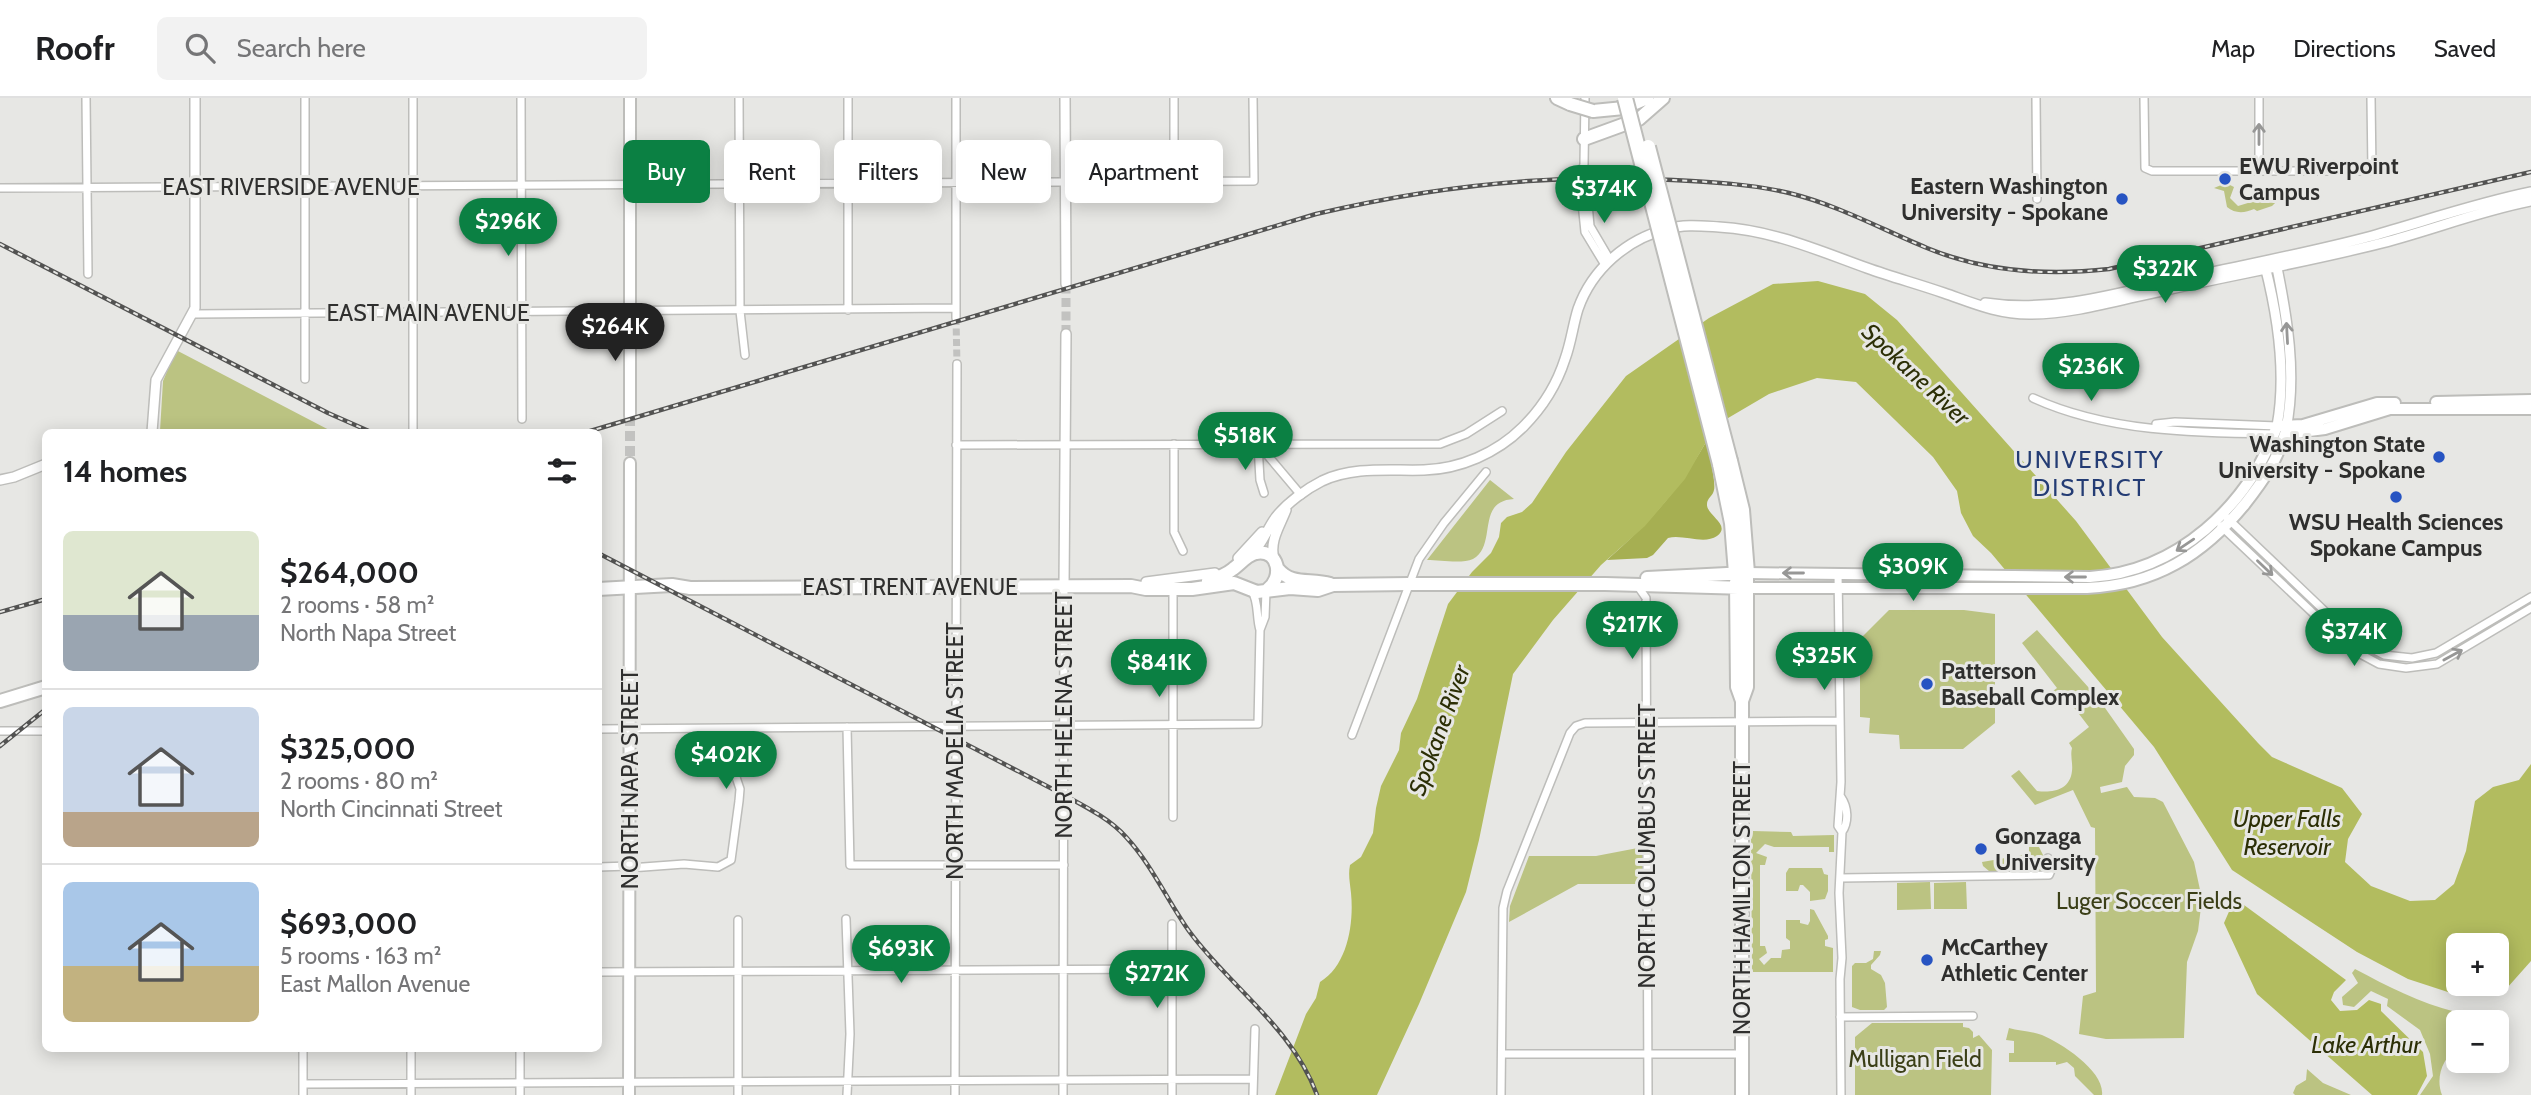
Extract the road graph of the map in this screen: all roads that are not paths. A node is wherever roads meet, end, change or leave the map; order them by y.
1 (86, 98) edge
2 (194, 98) edge
3 (305, 98) edge
4 (413, 98) edge
5 (521, 98) edge
6 (630, 98) edge
7 (738, 98) edge
8 (848, 98) edge
9 (957, 98) edge
10 (1065, 98) edge
11 (1174, 98) edge
12 (1253, 98) edge
13 (1557, 98) edge
14 (1586, 98) edge
15 (1625, 98) edge
16 (1635, 98) edge
17 (1647, 98) edge
18 (1663, 98) edge
19 (2036, 98) edge
20 (2144, 98) edge
21 (2259, 98) edge
22 (2371, 98) edge
23 (1584, 139) junction
24 (630, 140) edge
25 (738, 140) edge
26 (848, 140) edge
27 (957, 140) edge
28 (1065, 140) edge
29 (1174, 140) edge
30 (2259, 170) junction
31 (1584, 176) tunnel mouth
32 (1223, 181) edge
33 (1051, 182) edge
34 (1065, 182) edge
35 (623, 184) edge
36 (522, 185) junction
37 (414, 186) junction
38 (0, 188) edge
39 (87, 188) junction
40 (195, 188) junction
41 (305, 188) junction
42 (2531, 192) edge
43 (1584, 193) tunnel mouth
44 (2037, 198) dead end
45 (2531, 201) edge
46 (631, 203) edge
47 (739, 203) edge
48 (849, 203) edge
49 (957, 203) edge
50 (1065, 203) edge
51 (1608, 262) junction
52 (2276, 263) junction
53 (2265, 266) junction
54 (89, 274) dead end
55 (1066, 284) tunnel mouth
56 (956, 308) junction
57 (848, 310) junction
58 (631, 311) junction
59 (740, 311) junction
60 (414, 313) junction
61 (522, 313) junction
62 (194, 314) junction
63 (305, 314) junction
64 (956, 318) tunnel mouth
65 (1066, 334) tunnel mouth
66 (745, 355) dead end
67 (957, 365) tunnel mouth
68 (305, 379) dead end
69 (2033, 398) dead end
70 (2531, 400) edge
71 (2531, 409) edge
72 (1502, 411) dead end
73 (630, 416) tunnel mouth
74 (522, 419) dead end
75 (152, 429) edge
76 (412, 429) edge
77 (2281, 430) junction
78 (1174, 444) junction
79 (1258, 444) junction
80 (956, 445) junction
81 (1065, 445) junction
82 (1725, 462) junction
83 (630, 463) tunnel mouth
84 (42, 466) edge
85 (1486, 472) dead end
86 (0, 480) edge
87 (1265, 493) dead end
88 (1301, 495) junction
89 (1286, 508) junction
90 (1275, 519) junction
91 (2223, 521) junction
92 (1183, 551) dead end
93 (1247, 558) junction
94 (1276, 564) junction
95 (2146, 572) junction
96 (1838, 573) junction
97 (2287, 575) junction
98 (1741, 581) junction
99 (1146, 582) junction
100 (1409, 584) junction
101 (1602, 584) junction
102 (1334, 585) junction
103 (1637, 585) junction
104 (1658, 585) junction
105 (2283, 585) junction
106 (1131, 586) junction
107 (1173, 586) junction
108 (956, 587) junction
109 (1064, 587) junction
110 (1838, 587) junction
111 (636, 588) junction
112 (602, 589) edge
113 (1250, 589) junction
114 (1267, 590) junction
115 (2531, 597) edge
116 (1646, 598) junction
117 (2531, 608) edge
118 (2504, 613) junction
119 (2509, 621) junction
120 (2340, 626) junction
121 (1260, 630) junction
122 (2333, 634) junction
123 (42, 688) edge
124 (0, 701) edge
125 (1839, 722) junction
126 (1742, 723) junction
127 (1173, 724) junction
128 (1647, 724) junction
129 (1064, 725) junction
130 (956, 726) junction
131 (740, 727) junction
132 (847, 727) junction
133 (630, 728) junction
134 (602, 729) edge
135 (0, 732) edge
136 (42, 732) edge
137 (1352, 736) dead end
138 (1173, 817) dead end
139 (2048, 858) dead end
140 (955, 865) junction
141 (1064, 865) junction
142 (602, 867) edge
143 (630, 867) junction
144 (1840, 878) junction
145 (846, 919) dead end
146 (738, 920) dead end
147 (1172, 924) dead end
148 (1172, 969) junction
149 (1064, 970) junction
150 (738, 971) junction
151 (848, 971) junction
152 (956, 971) junction
153 (602, 972) edge
154 (629, 972) junction
155 (1973, 1016) dead end
156 (1840, 1017) junction
157 (1255, 1029) dead end
158 (303, 1052) edge
159 (411, 1052) edge
160 (520, 1052) edge
161 (1648, 1054) junction
162 (1742, 1054) junction
163 (1502, 1055) junction
164 (1172, 1079) junction
165 (1254, 1079) junction
166 (1063, 1080) junction
167 (738, 1081) junction
168 (847, 1081) junction
169 (955, 1081) junction
170 (521, 1083) junction
171 (629, 1083) junction
172 (303, 1084) junction
173 (411, 1084) junction
174 (303, 1095) edge
175 (411, 1095) edge
176 (520, 1095) edge
177 (629, 1095) edge
178 (738, 1095) edge
179 (847, 1095) edge
180 (955, 1095) edge
181 (1063, 1095) edge
182 (1172, 1095) edge
183 (1253, 1095) edge
184 (1501, 1095) edge
185 (1648, 1095) edge
186 (1742, 1095) edge
187 (1840, 1095) edge

1 - 39 street
2 - 40 street
3 - 41 street
4 - 37 street
5 - 36 street
6 - 24 main road
7 - 25 street
8 - 26 street
9 - 27 street
10 - 28 street
11 - 29 street
12 - 32 street, EAST RIVERSIDE AVENUE
13 - 17 main road, bridge
14 - 23 street
15 - 82 highway, bridge
16 - 82 highway, bridge
18 - 23 main road
19 - 44 street
20 - 30 street
30 -> 21 street
22 - 30 street
23 - 31 street
33 - 34 street, EAST RIVERSIDE AVENUE
35 - 36 street, EAST RIVERSIDE AVENUE
36 - 37 street, EAST RIVERSIDE AVENUE
36 - 61 street
37 - 41 street, EAST RIVERSIDE AVENUE
37 - 60 street
38 - 39 street, EAST RIVERSIDE AVENUE
39 - 40 street, EAST RIVERSIDE AVENUE
39 - 54 street
40 - 41 street, EAST RIVERSIDE AVENUE
40 - 62 street
41 - 63 street
42 - 52 street
43 - 51 street
45 - 52 street
46 - 58 main road
47 - 59 street
48 - 57 street
49 - 56 street
50 - 55 street
51 - 53 street
51 - 88 street
52 - 53 street
77 -> 52 street
53 - 77 street
56 - 57 street, EAST MAIN AVENUE
56 - 64 street
57 - 59 street, EAST MAIN AVENUE
58 - 59 street, EAST MAIN AVENUE
58 - 61 street, EAST MAIN AVENUE
58 - 73 main road
59 - 66 street
60 - 61 street, EAST MAIN AVENUE
60 - 63 street, EAST MAIN AVENUE
60 - 76 street
61 - 74 street
62 - 63 street, EAST MAIN AVENUE
62 - 75 street
63 - 68 street
65 - 81 street, NORTH HELENA STREET
67 - 80 street, NORTH MADELIA STREET
69 - 77 street
70 - 77 main road
71 - 77 main road
72 - 79 street
77 - 91 main road
78 - 79 street
78 - 81 street
78 - 92 street
79 - 87 street
79 - 88 street
80 - 81 street
80 - 108 street, NORTH MADELIA STREET
81 - 109 street, NORTH HELENA STREET
82 - 98 highway
83 - 111 main road, NORTH NAPA STREET
84 - 86 street
85 - 100 street
88 - 89 street
89 - 90 street
89 - 94 street
90 - 93 street
90 - 99 street
91 - 95 main road
91 - 97 street
91 -> 105 street
93 - 94 main road
93 - 107 main road, EAST TRENT AVENUE
93 - 113 main road
94 - 102 main road
94 - 114 main road
95 -> 96 main road
95 - 110 main road
96 -> 98 main road
96 - 110 street
97 - 105 street
97 - 120 street
98 - 101 main road
98 - 104 main road
98 - 110 main road
98 - 126 main road, NORTH HAMILTON STREET
99 - 106 main road, EAST TRENT AVENUE
99 - 107 main road, EAST TRENT AVENUE
100 - 101 main road
100 - 102 main road
100 - 137 street
101 - 103 main road
102 - 114 main road
103 - 104 main road
103 - 116 street
104 - 116 street
105 - 122 street
106 - 107 main road, EAST TRENT AVENUE
106 - 109 main road, EAST TRENT AVENUE
107 - 113 main road, EAST TRENT AVENUE
107 - 127 street
108 - 109 main road, EAST TRENT AVENUE
108 - 111 main road, EAST TRENT AVENUE
108 - 130 street, NORTH MADELIA STREET
109 - 129 street, NORTH HELENA STREET
110 - 125 street
111 - 112 main road, EAST TRENT AVENUE
111 - 133 main road, NORTH NAPA STREET
113 - 114 main road
113 - 121 street
114 - 121 street
115 - 118 street
116 - 128 street, NORTH COLUMBUS STREET
117 - 119 street
118 - 119 street
118 - 120 street
122 -> 119 street
120 - 122 street
121 - 127 street
123 - 124 main road
125 - 126 street
125 - 144 street
126 - 128 street
126 - 162 main road, NORTH HAMILTON STREET
127 - 129 street
127 - 138 street
128 - 161 street, NORTH COLUMBUS STREET
128 - 163 street
129 - 130 street
129 - 141 street, NORTH HELENA STREET
130 - 132 street
130 - 140 street, NORTH MADELIA STREET
131 - 132 street
131 - 133 street
131 - 143 street
132 - 140 street
133 - 134 street
133 - 143 main road, NORTH NAPA STREET
135 - 136 street
139 - 144 street
140 - 141 street
140 - 152 street, NORTH MADELIA STREET
141 - 149 street, NORTH HELENA STREET
142 - 143 street
143 - 154 main road, NORTH NAPA STREET
144 - 156 street
145 - 151 street
146 - 150 street
147 - 148 street
148 - 149 street
148 - 164 street
149 - 152 street
149 - 166 street, NORTH HELENA STREET
150 - 151 street
150 - 154 street
150 - 167 street
151 - 152 street
151 - 168 street
152 - 169 street, NORTH MADELIA STREET
153 - 154 street
154 - 171 main road, NORTH NAPA STREET
155 - 156 street
156 - 187 street
157 - 165 street
158 - 172 street
159 - 173 street
160 - 170 street
161 - 162 street
161 - 163 street
161 - 185 street, NORTH COLUMBUS STREET
162 - 186 main road, NORTH HAMILTON STREET
163 - 184 street
164 - 165 street
164 - 166 street
164 - 182 street
165 - 183 street
166 - 169 street
166 - 181 street, NORTH HELENA STREET
167 - 168 street
167 - 171 street
167 - 178 street
168 - 169 street
168 - 179 street
169 - 180 street, NORTH MADELIA STREET
170 - 171 street
170 - 173 street
170 - 176 street
171 - 177 main road, NORTH NAPA STREET
172 - 173 street
172 - 174 street
173 - 175 street

